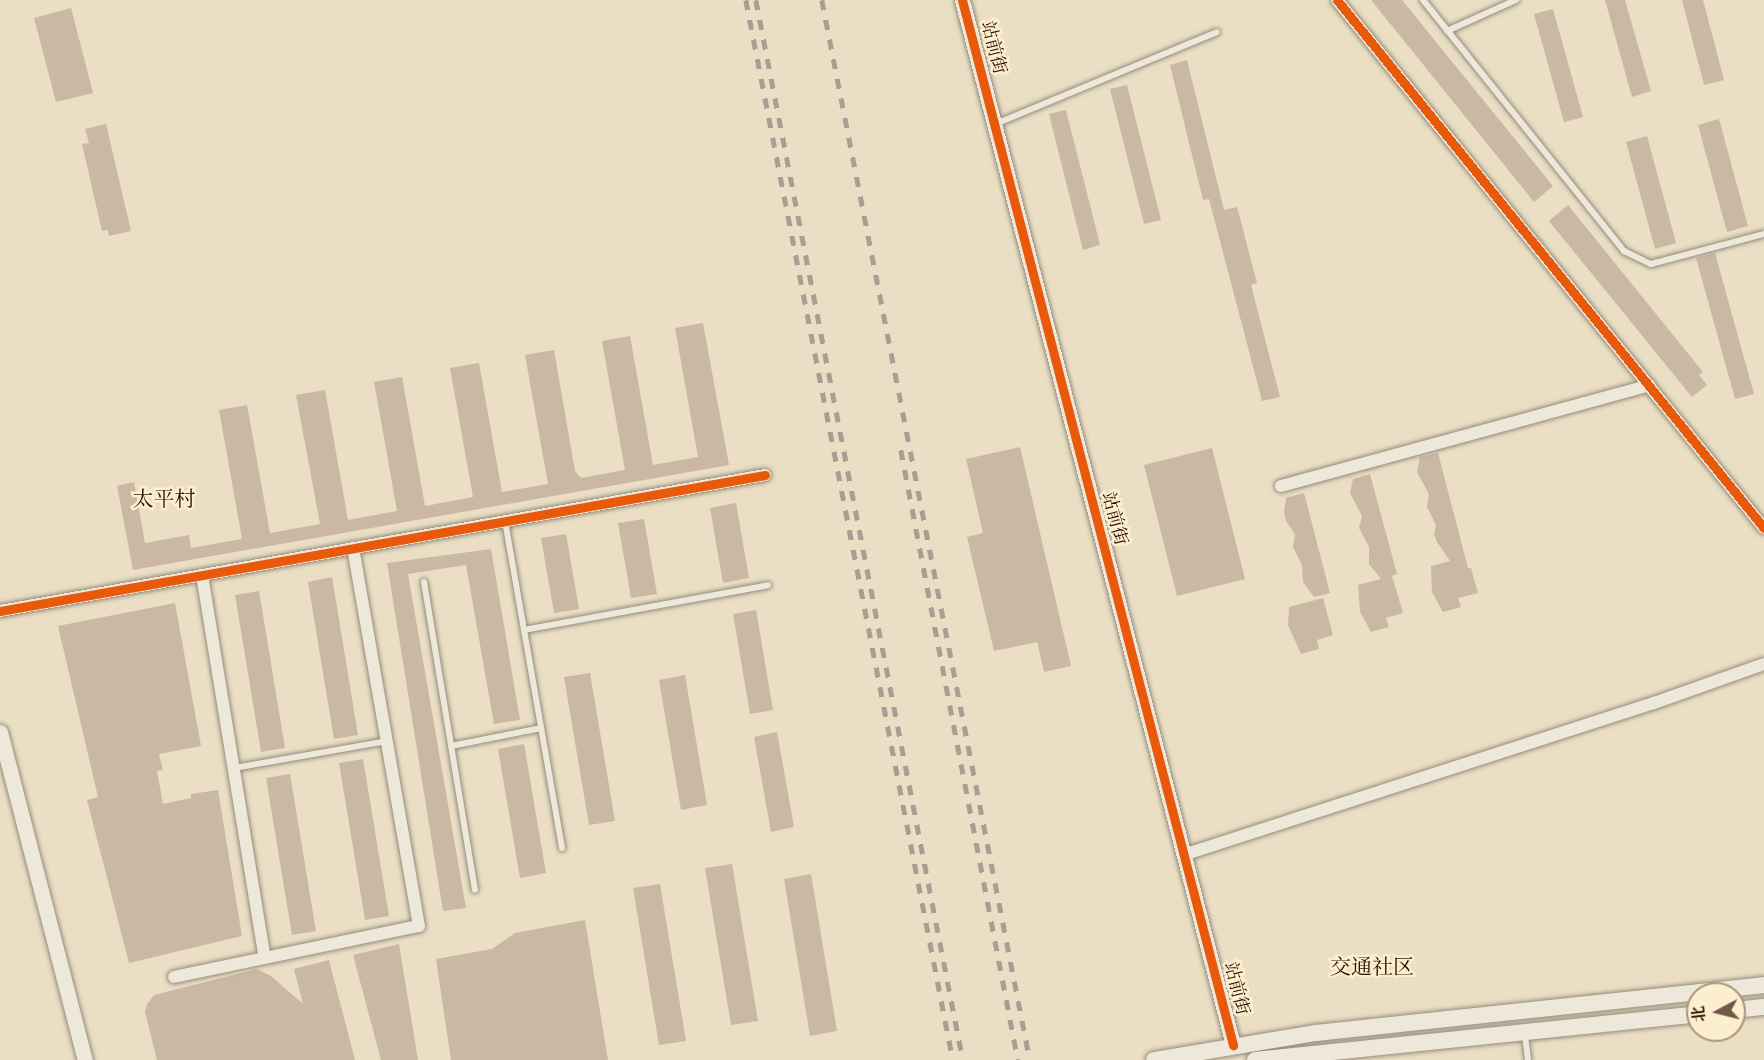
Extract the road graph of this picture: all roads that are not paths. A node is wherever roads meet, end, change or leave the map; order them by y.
1 (962, 0) edge
2 (1337, 0) edge
3 (1423, 0) edge
4 (1516, 0) edge
5 (1447, 31) junction
6 (1216, 32) dead end
7 (994, 125) junction
8 (1764, 234) edge
9 (1649, 385) junction
10 (765, 474) dead end
11 (1281, 486) dead end
12 (505, 521) junction
13 (1764, 528) edge
14 (354, 548) junction
15 (202, 575) junction
16 (424, 582) dead end
17 (768, 585) dead end
18 (0, 611) edge
19 (524, 630) junction
20 (1764, 664) edge
21 (541, 728) junction
22 (0, 732) edge
23 (387, 741) junction
24 (451, 746) junction
25 (234, 768) junction
26 (562, 848) dead end
27 (1184, 855) junction
28 (475, 890) dead end
29 (265, 958) junction
30 (174, 977) dead end
31 (1764, 985) edge
32 (1764, 1007) edge
33 (1746, 1009) edge
34 (1686, 1015) edge
35 (1525, 1031) junction
36 (1233, 1046) junction
37 (85, 1060) edge
38 (1154, 1060) edge
39 (1255, 1060) edge
40 (1528, 1060) edge

1 - 7 street, 站前街
2 - 9 street
3 - 5 lane
4 - 5 lane
5 - 8 lane
6 - 7 lane
7 - 27 street, 站前街
9 - 11 street
9 - 13 street
10 - 12 street
12 - 14 street
12 - 19 lane
14 - 15 street
14 - 23 street
15 - 18 street
15 - 25 street
16 - 24 lane
17 - 19 lane
19 - 21 lane
20 - 27 street
21 - 24 lane
21 - 26 lane
22 - 37 street
23 - 25 lane
23 - 29 street
24 - 28 lane
25 - 29 street
27 - 36 street, 站前街
29 - 30 street
31 - 36 main road
32 - 33 main road
34 - 35 main road
35 - 39 main road
35 - 40 lane
36 - 38 main road

